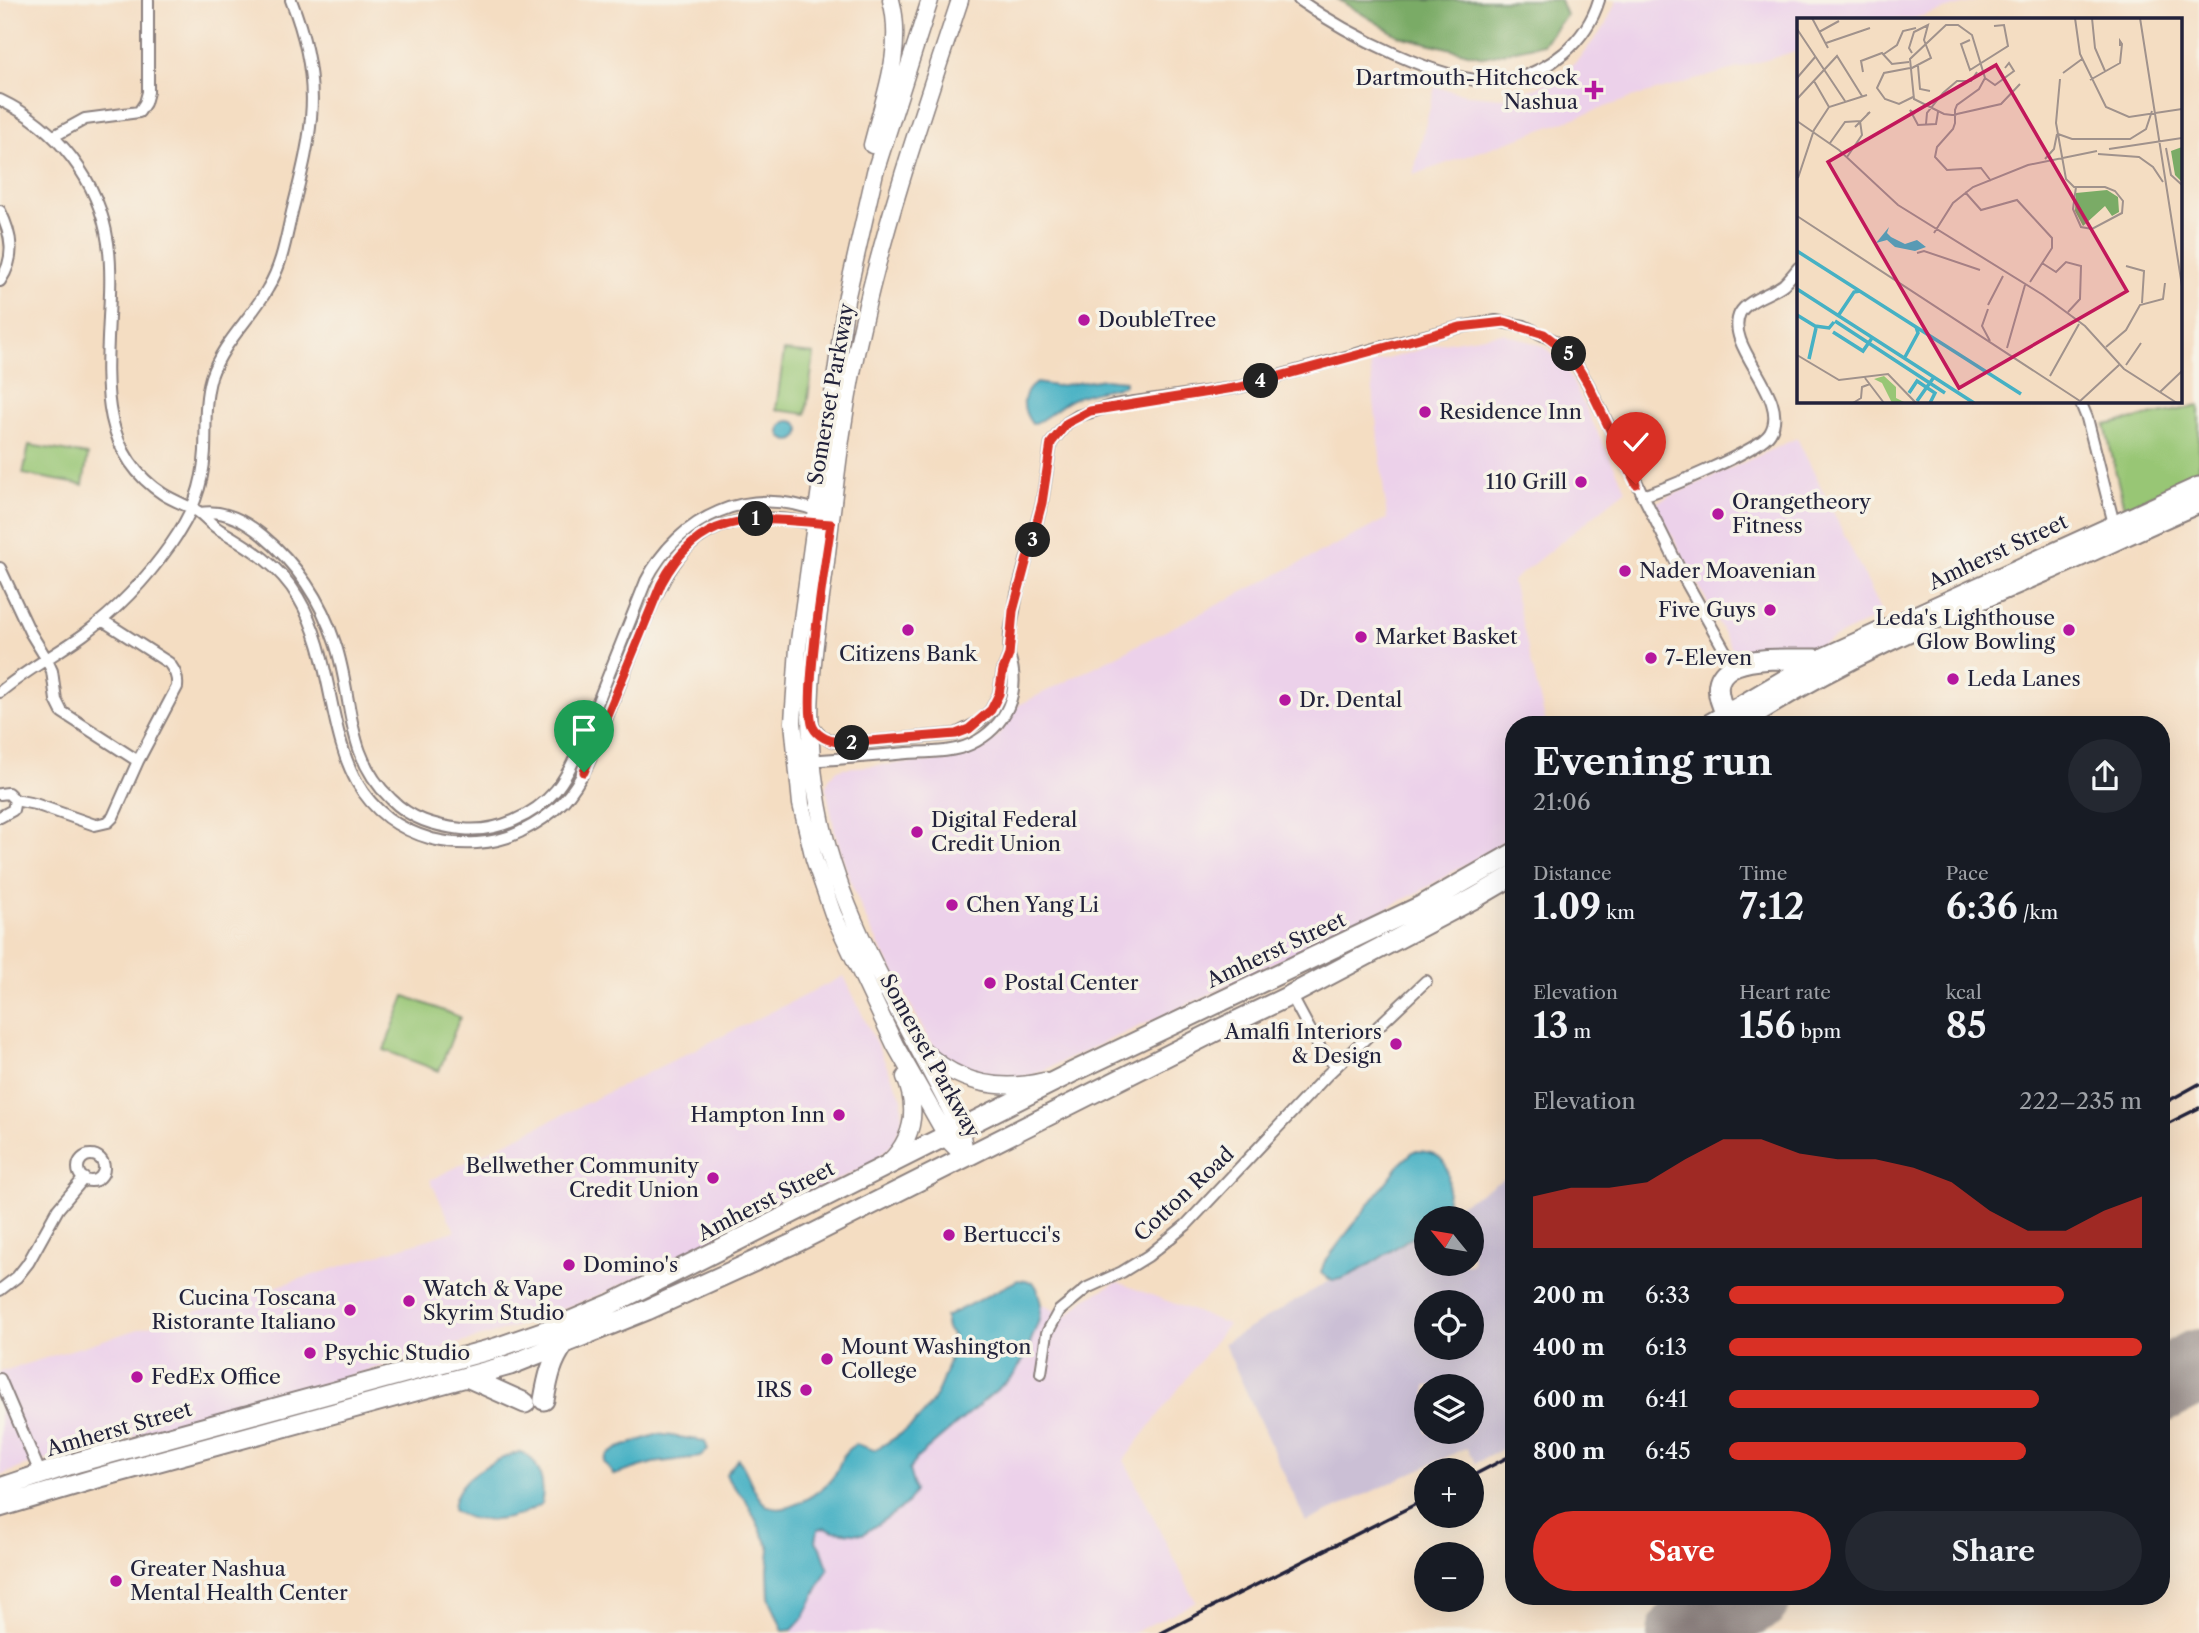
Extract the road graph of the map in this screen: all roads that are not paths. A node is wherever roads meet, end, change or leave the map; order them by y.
1 (148, 0) edge
2 (291, 0) edge
3 (891, 0) edge
4 (930, 0) edge
5 (960, 0) edge
6 (966, 0) edge
7 (1299, 0) edge
8 (1599, 0) edge
9 (950, 30) junction
10 (0, 100) edge
11 (54, 136) junction
12 (0, 211) edge
13 (862, 221) junction
14 (1797, 269) edge
15 (0, 281) edge
16 (2080, 402) edge
17 (2199, 487) edge
18 (1642, 496) junction
19 (2199, 503) edge
20 (196, 511) junction
21 (821, 519) junction
22 (2114, 524) junction
23 (0, 568) edge
24 (102, 620) junction
25 (1009, 655) junction
26 (46, 658) junction
27 (1822, 658) junction
28 (1733, 666) junction
29 (0, 692) edge
30 (1725, 716) edge
31 (1736, 716) edge
32 (1740, 716) edge
33 (810, 719) junction
34 (138, 761) junction
35 (804, 761) junction
36 (0, 794) edge
37 (15, 800) junction
38 (0, 817) edge
39 (1505, 858) edge
40 (1505, 879) edge
41 (1426, 981) dead end
42 (1291, 995) junction
43 (911, 1034) junction
44 (895, 1045) junction
45 (1336, 1067) junction
46 (1073, 1072) junction
47 (953, 1132) junction
48 (966, 1158) junction
49 (885, 1166) junction
50 (84, 1178) dead end
51 (0, 1290) edge
52 (564, 1344) junction
53 (1041, 1373) dead end
54 (467, 1377) junction
55 (0, 1379) edge
56 (544, 1400) dead end
57 (525, 1404) dead end
58 (41, 1475) junction
59 (0, 1488) edge
60 (0, 1507) edge

1 - 11 street
2 - 20 street
3 - 13 main road
4 - 13 main road, Somerset Parkway
5 - 9 main road, Somerset Parkway
6 - 9 main road
7 - 8 street
9 - 21 main road, Somerset Parkway
10 - 11 street
11 - 20 street
12 - 15 street
13 - 21 main road, Somerset Parkway
14 - 18 street
16 - 22 street
17 - 22 highway, Amherst Street
18 - 25 street
18 - 28 street
19 - 32 highway, Amherst Street
20 - 21 street
20 - 21 street
20 - 24 street
21 - 33 main road, Somerset Parkway
21 - 35 main road, Somerset Parkway
22 - 27 highway, Amherst Street
23 - 26 street
24 - 26 street
24 - 34 street
25 - 33 street
25 - 35 street
26 - 29 street
26 - 34 street
27 - 28 highway
27 - 31 highway, Amherst Street
28 - 30 highway
33 - 35 main road, Somerset Parkway
34 - 37 street
35 - 43 main road, Somerset Parkway
35 - 44 main road, Somerset Parkway
36 - 37 street
37 - 38 street
39 - 46 highway, Amherst Street
40 - 42 highway, Amherst Street
41 - 45 street, Cotton Road
42 - 45 street
42 - 48 highway, Amherst Street
43 - 46 main road
43 - 47 main road, Somerset Parkway
44 - 47 main road, Somerset Parkway
44 - 49 main road
45 - 53 street, Cotton Road
46 - 47 highway, Amherst Street
47 - 48 main road, Somerset Parkway
47 - 49 highway, Amherst Street
48 - 52 highway, Amherst Street
49 - 58 highway, Amherst Street
50 - 51 street
52 - 54 highway, Amherst Street
52 - 56 highway
54 - 57 highway
54 - 60 highway, Amherst Street
55 - 58 street
58 - 59 highway, Amherst Street

